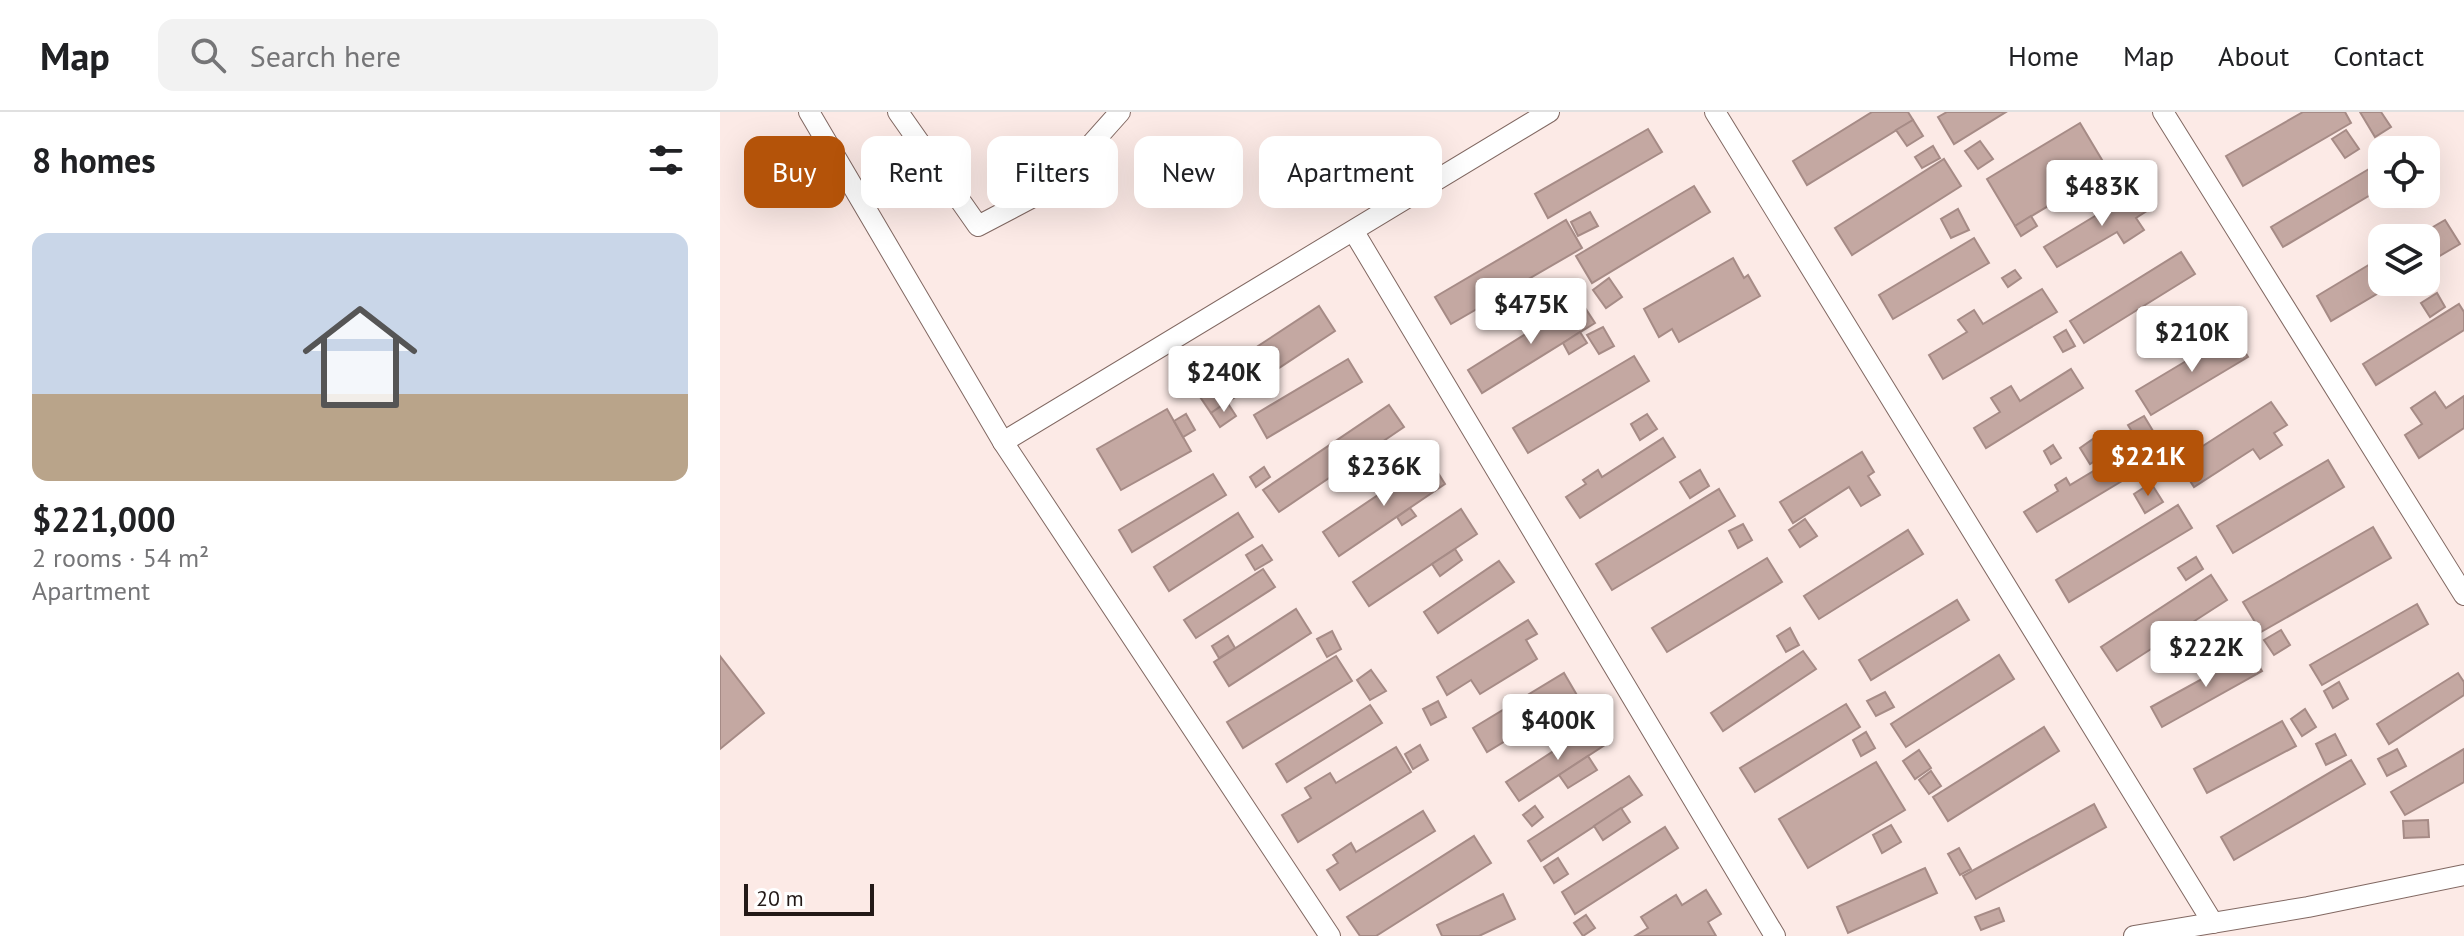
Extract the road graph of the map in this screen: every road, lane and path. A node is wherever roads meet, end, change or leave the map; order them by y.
1 (809, 112) edge
2 (898, 112) edge
3 (1120, 112) edge
4 (1549, 112) edge
5 (1715, 112) edge
6 (2163, 112) edge
7 (1354, 232) junction
8 (1003, 442) junction
9 (2464, 595) edge
10 (2464, 875) edge
11 (2213, 923) junction
12 (1330, 936) edge
13 (1775, 936) edge
14 (2134, 936) edge

1 - 8 lane
2 - 3 lane
4 - 7 lane
5 - 11 lane
6 - 9 lane
7 - 8 lane
7 - 13 lane
8 - 12 lane
10 - 11 lane
11 - 14 lane

